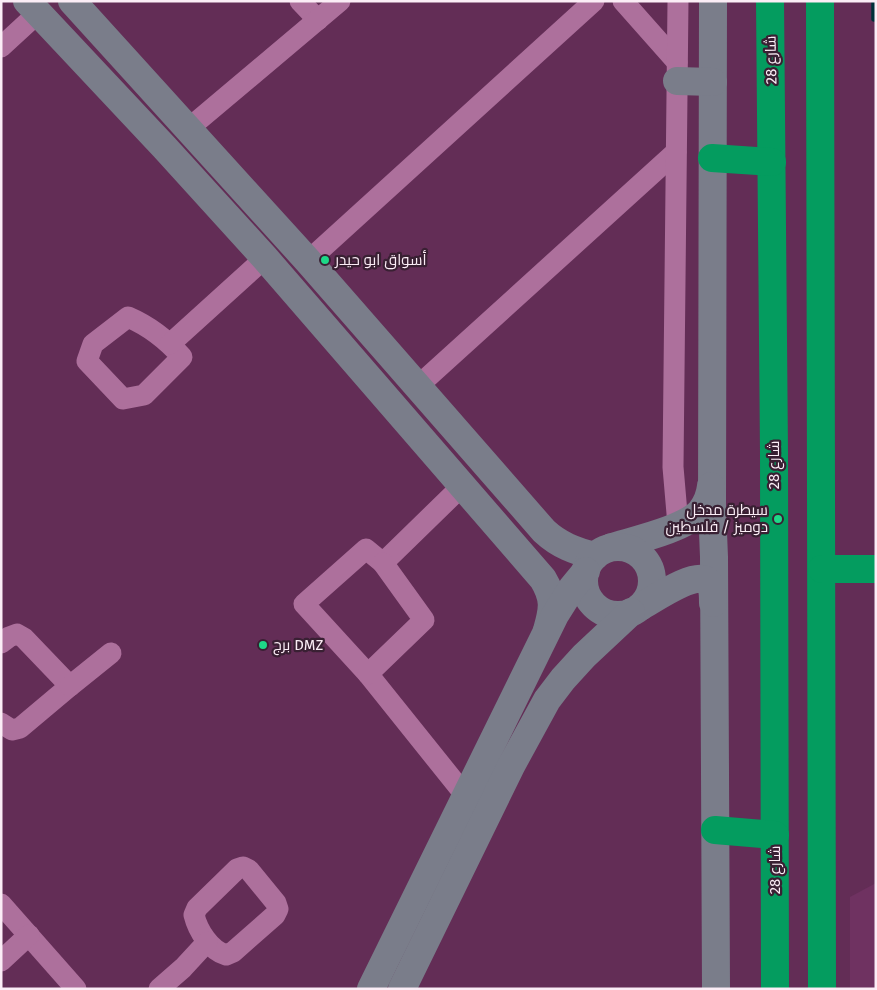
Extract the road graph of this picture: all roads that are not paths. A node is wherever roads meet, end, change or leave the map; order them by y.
1 (72, 1) edge
2 (300, 1) edge
3 (340, 1) edge
4 (594, 1) edge
5 (623, 1) edge
6 (678, 1) edge
7 (713, 1) edge
8 (770, 1) edge
9 (820, 1) edge
10 (33, 7) edge
11 (318, 20) junction
12 (1, 48) edge
13 (677, 71) junction
14 (713, 82) junction
15 (188, 129) junction
16 (676, 152) junction
17 (712, 158) junction
18 (772, 162) junction
19 (265, 258) junction
20 (308, 261) junction
21 (170, 344) dead end
22 (418, 386) junction
23 (712, 477) junction
24 (462, 486) junction
25 (678, 525) junction
26 (597, 558) junction
27 (526, 559) junction
28 (383, 563) junction
29 (822, 569) junction
30 (876, 569) edge
31 (569, 593) junction
32 (597, 608) junction
33 (636, 610) junction
34 (714, 611) junction
35 (547, 630) junction
36 (1, 644) edge
37 (111, 653) dead end
38 (368, 674) junction
39 (70, 686) junction
40 (1, 723) edge
41 (465, 795) junction
42 (715, 830) junction
43 (775, 835) junction
44 (1, 904) edge
45 (29, 935) junction
46 (207, 942) dead end
47 (1, 962) edge
48 (76, 989) edge
49 (159, 989) edge
50 (371, 989) edge
51 (402, 989) edge
52 (716, 989) edge
53 (775, 989) edge
54 (822, 989) edge

1 - 15 main road
2 - 11 street
3 - 11 street
4 - 20 street
5 - 13 street
6 - 13 street
7 - 14 main road
8 - 18 highway, شارع 28
9 - 29 highway
10 - 12 street
10 - 19 main road
11 - 15 street
13 - 14 main road
13 - 16 street
14 - 17 main road
15 - 20 main road
16 - 22 street
16 - 25 street
17 - 18 highway
17 - 23 main road
18 - 43 highway, شارع 28
19 - 21 street
19 - 24 main road
20 - 22 main road
22 - 26 main road
23 - 25 main road
23 - 34 main road
24 - 27 main road
24 - 28 street
25 - 26 main road
26 - 31 main road
26 - 32 main road
26 - 33 main road
27 - 31 main road
27 - 35 main road
28 - 38 street
28 - 38 street
29 - 30 highway
29 - 54 highway
31 - 32 main road
31 - 35 main road
32 - 33 main road
33 - 34 main road
33 - 51 main road
34 - 42 main road
35 - 41 main road
36 - 39 street
37 - 39 street
38 - 41 street
39 - 40 street
41 - 50 main road
42 - 43 highway
42 - 52 main road
43 - 53 highway, شارع 28
44 - 45 street
45 - 47 street
45 - 48 street
46 - 49 street

